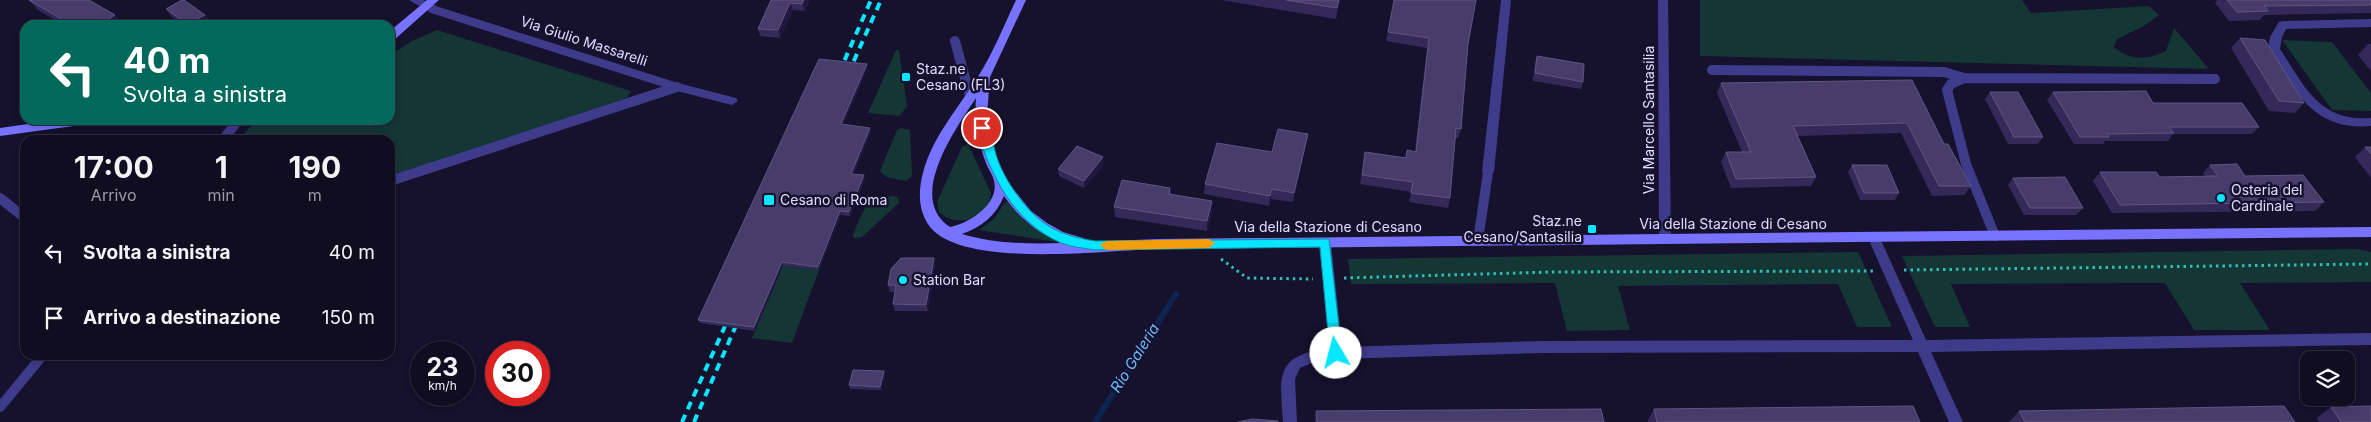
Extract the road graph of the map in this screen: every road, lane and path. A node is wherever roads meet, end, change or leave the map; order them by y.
1 (414, 0) edge
2 (1021, 0) edge
3 (1506, 0) edge
4 (1663, 0) edge
5 (431, 4) edge
6 (2371, 24) edge
7 (395, 33) edge
8 (955, 41) dead end
9 (1712, 70) dead end
10 (984, 77) junction
11 (1964, 78) junction
12 (2215, 79) dead end
13 (677, 87) junction
14 (970, 96) junction
15 (732, 101) dead end
16 (2371, 122) edge
17 (51, 125) edge
18 (0, 132) edge
19 (1488, 172) joint
20 (395, 179) edge
21 (1002, 181) junction
22 (0, 198) edge
23 (20, 214) edge
24 (947, 233) junction
25 (2371, 233) edge
26 (1995, 236) junction
27 (1874, 238) junction
28 (1665, 239) junction
29 (1478, 241) junction
30 (1325, 242) junction
31 (1095, 246) junction
32 (1221, 259) dead end
33 (2371, 264) edge
34 (1889, 270) junction
35 (1329, 278) junction
36 (2371, 339) edge
37 (1922, 346) junction
38 (1336, 353) junction
39 (39, 360) edge
40 (0, 407) edge
41 (1290, 422) edge
42 (1956, 422) edge

1 - 5 street, Via Giulio Massarelli
2 - 10 street, Via della Stazione di Cesano
3 - 19 street
4 - 28 street, Via Marcello Santasilia
5 - 7 street
5 - 13 street, Via Giulio Massarelli
6 - 16 street
8 - 14 lane
9 - 11 lane
10 - 14 street, Via della Stazione di Cesano
10 - 21 street, Via della Stazione di Cesano
11 - 12 lane
11 - 26 lane
13 - 15 street, Via Giulio Massarelli
13 - 20 lane
14 - 24 street, Via della Stazione di Cesano
17 - 18 street
19 - 29 lane
21 - 24 street
21 - 31 street, Via della Stazione di Cesano
22 - 23 lane
24 - 31 street, Via della Stazione di Cesano
25 - 26 street, Via della Stazione di Cesano
26 - 27 street, Via della Stazione di Cesano
27 - 28 street, Via della Stazione di Cesano
27 - 34 street
28 - 29 street, Via della Stazione di Cesano
29 - 30 street, Via della Stazione di Cesano
30 - 31 street, Via della Stazione di Cesano
30 - 35 street
32 - 35 path
33 - 34 path
34 - 35 path
34 - 37 street
35 - 38 street
36 - 37 street
37 - 38 street
37 - 42 street
38 - 41 street
39 - 40 lane

